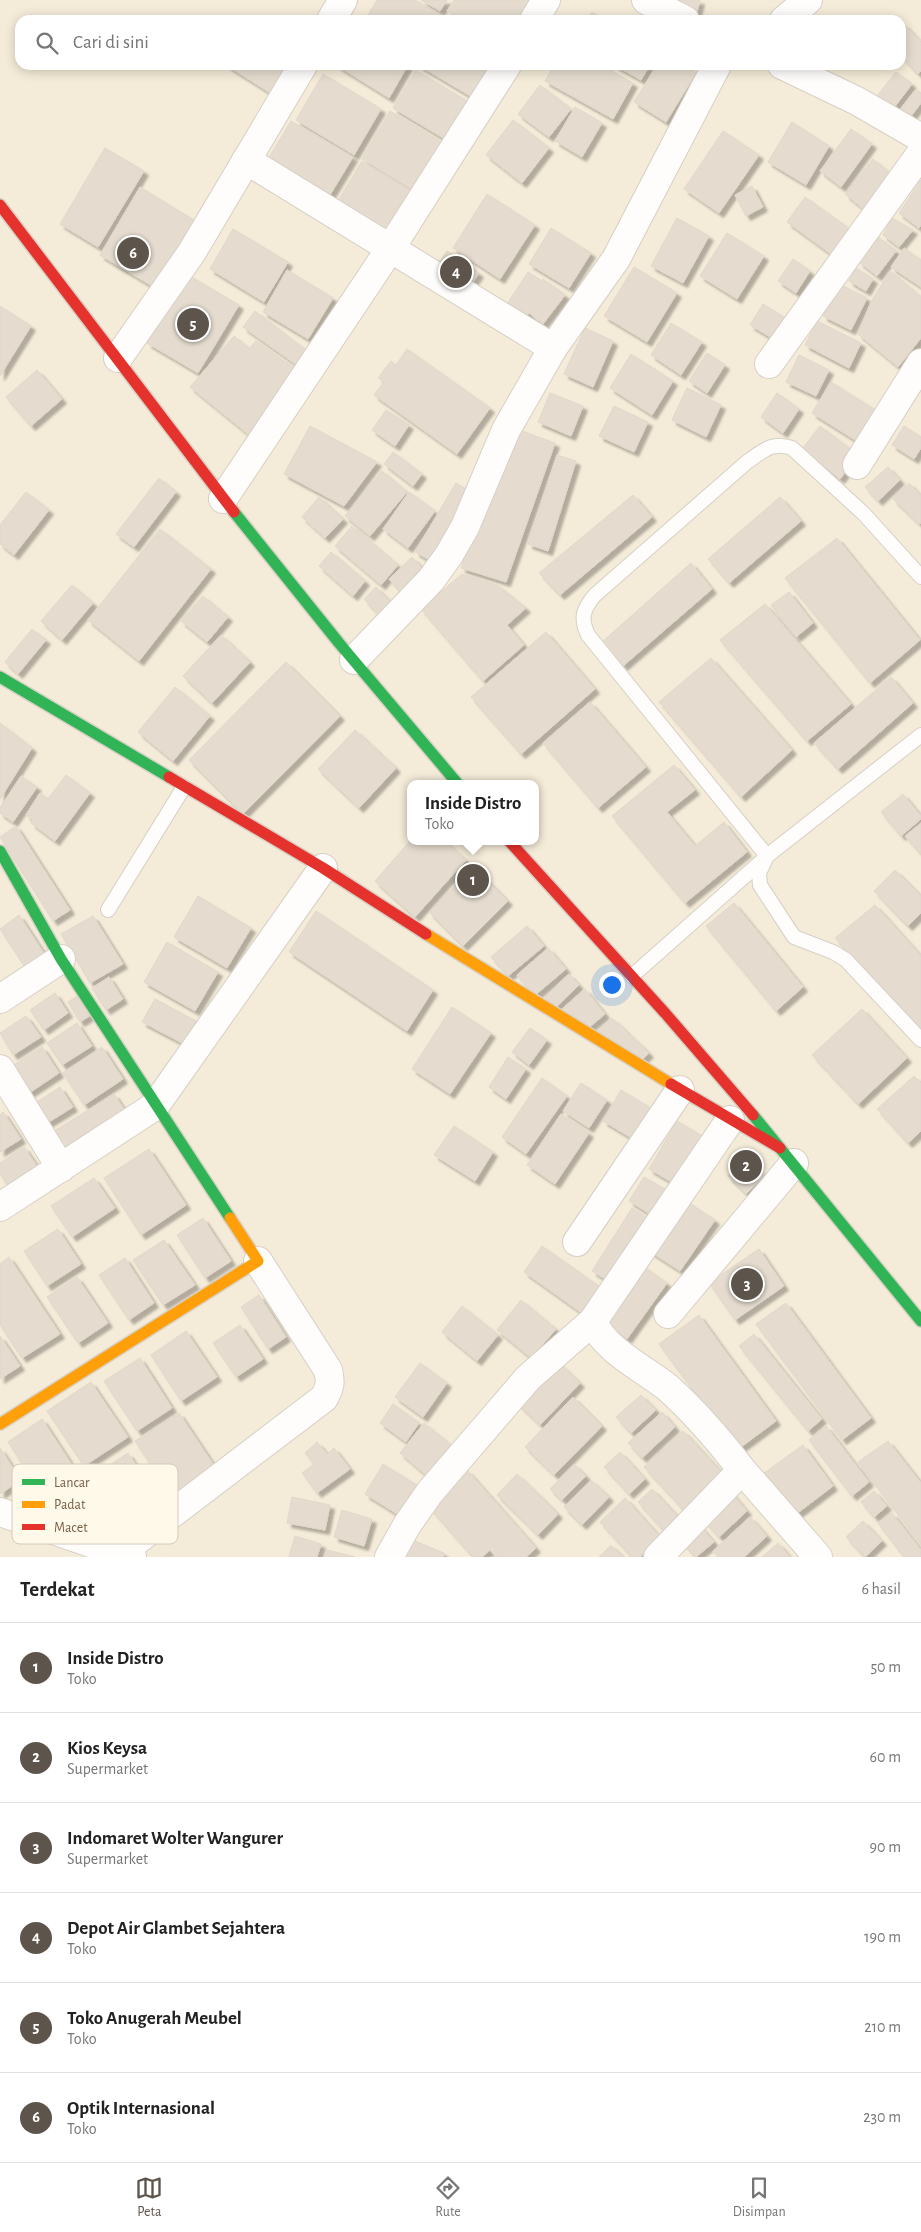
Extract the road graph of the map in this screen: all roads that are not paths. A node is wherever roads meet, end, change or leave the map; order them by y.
1 (343, 0) edge
2 (546, 0) edge
3 (646, 0) edge
4 (808, 0) edge
5 (333, 15) edge
6 (537, 15) edge
7 (676, 15) edge
8 (790, 15) edge
9 (300, 70) edge
10 (503, 70) edge
11 (714, 70) edge
12 (792, 70) edge
13 (921, 138) edge
14 (921, 153) edge
15 (246, 160) junction
16 (2, 211) edge
17 (390, 249) junction
18 (553, 348) junction
19 (118, 358) junction
20 (921, 363) edge
21 (769, 364) dead end
22 (857, 465) dead end
23 (223, 500) junction
24 (921, 577) edge
25 (354, 660) junction
26 (0, 678) edge
27 (921, 735) edge
28 (454, 780) edge
29 (184, 787) junction
30 (513, 845) edge
31 (0, 852) edge
32 (767, 856) junction
33 (323, 868) junction
34 (108, 910) dead end
35 (61, 959) junction
36 (632, 976) junction
37 (0, 998) edge
38 (921, 1040) edge
39 (0, 1070) edge
40 (680, 1090) junction
41 (155, 1106) junction
42 (730, 1120) junction
43 (789, 1156) junction
44 (61, 1168) junction
45 (0, 1207) edge
46 (578, 1242) dead end
47 (258, 1261) junction
48 (668, 1314) dead end
49 (593, 1321) junction
50 (921, 1321) edge
51 (0, 1424) edge
52 (742, 1470) junction
53 (0, 1512) edge
54 (178, 1515) edge
55 (12, 1516) edge
56 (92, 1544) edge
57 (141, 1544) edge
58 (126, 1556) edge
59 (389, 1557) edge
60 (658, 1557) edge
61 (818, 1557) edge

1 - 5 street
2 - 6 street
3 - 7 street
4 - 8 street
9 - 15 street
10 - 17 street
11 - 18 street
12 - 13 street
14 - 21 street
15 - 17 street
15 - 19 street
16 - 19 main road
17 - 18 street
17 - 23 street
18 - 25 street
19 - 23 main road
20 - 22 street
23 - 25 main road
24 - 32 lane
25 - 28 main road
26 - 29 main road
27 - 32 lane
29 - 33 main road
29 - 34 lane
30 - 36 main road
31 - 35 main road
32 - 36 lane
32 - 38 lane
33 - 40 main road
33 - 41 street
35 - 37 street
35 - 41 main road
36 - 43 main road
39 - 44 street
40 - 42 main road
40 - 46 street
41 - 44 street
41 - 47 main road
42 - 43 main road
42 - 49 street
43 - 48 street
43 - 50 main road
44 - 45 street
47 - 51 main road
47 - 54 street
49 - 52 street
49 - 59 street
52 - 60 street
52 - 61 street
53 - 55 street
56 - 58 street
57 - 58 street

